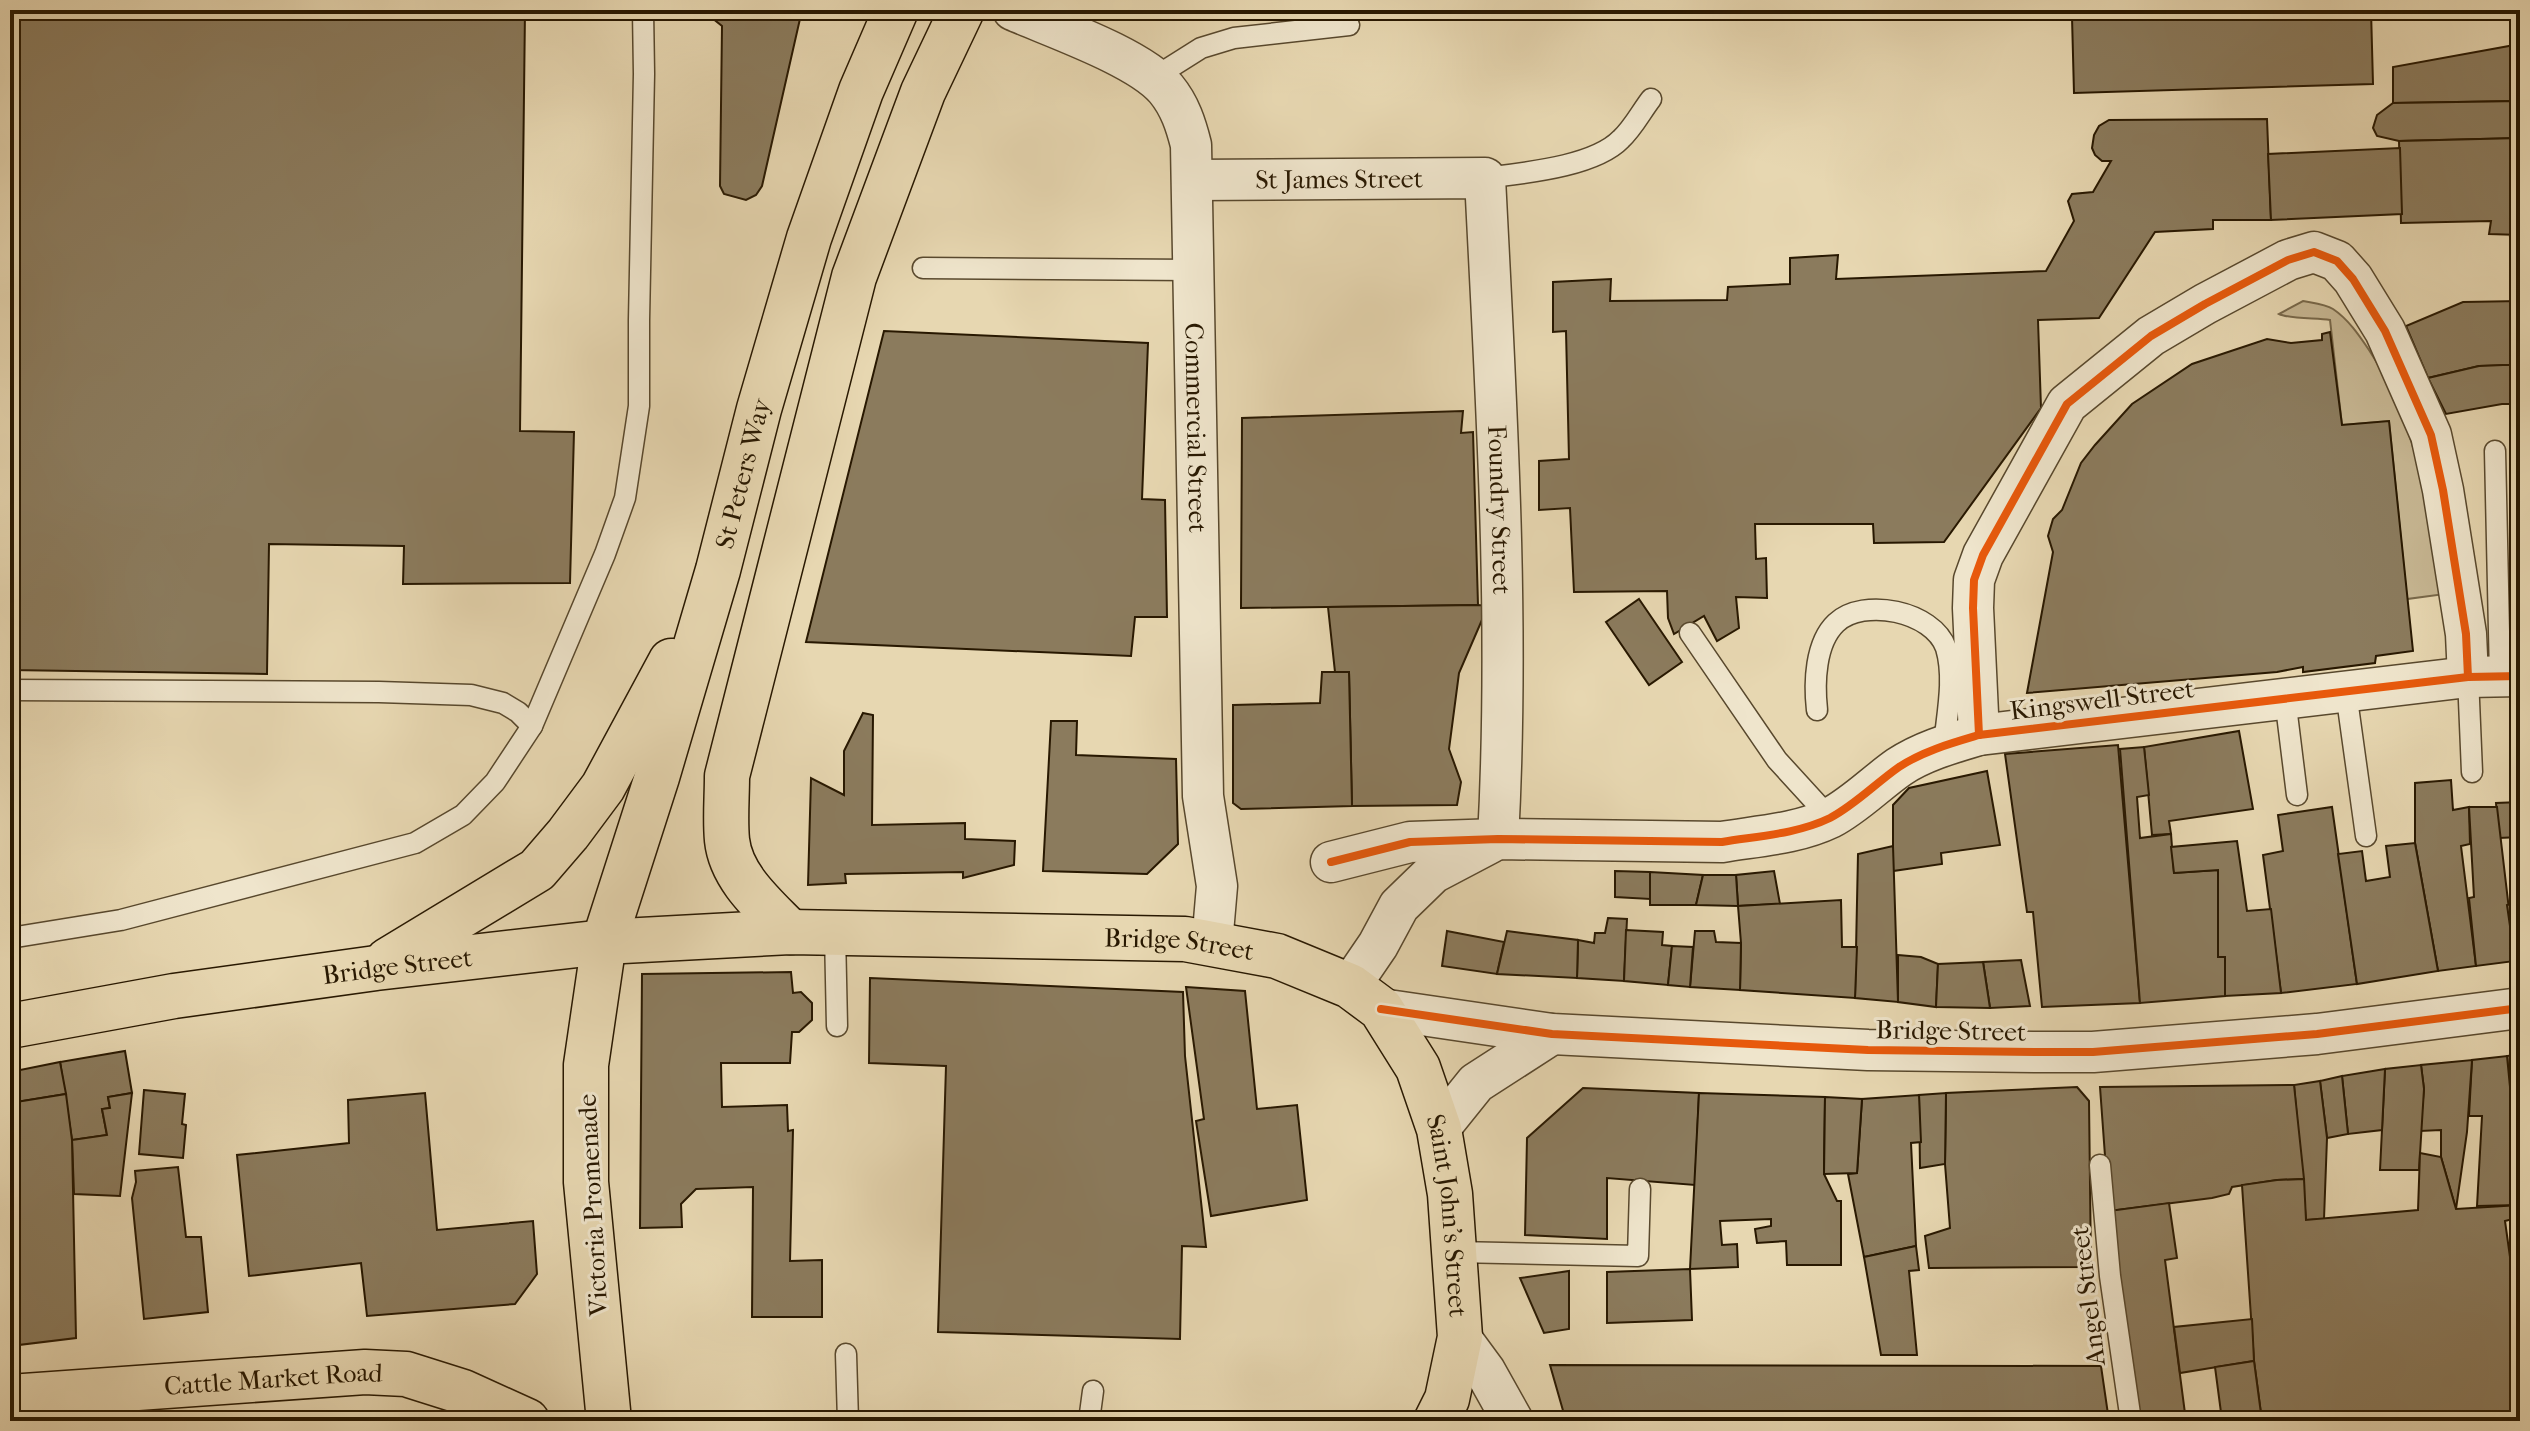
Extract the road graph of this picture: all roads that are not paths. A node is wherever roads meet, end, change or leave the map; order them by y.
1 (643, 10) edge
2 (896, 10) edge
3 (962, 10) edge
4 (1013, 10) edge
5 (1349, 25) dead end
6 (1155, 77) junction
7 (1651, 99) dead end
8 (1485, 178) junction
9 (1193, 180) junction
10 (923, 268) dead end
11 (1193, 270) junction
12 (2495, 451) dead end
13 (718, 570) junction
14 (1690, 633) dead end
15 (2496, 676) edge
16 (10, 690) edge
17 (2346, 692) junction
18 (2285, 698) junction
19 (1817, 710) dead end
20 (532, 726) junction
21 (1961, 740) junction
22 (2472, 772) dead end
23 (2297, 795) dead end
24 (1830, 818) junction
25 (2366, 836) dead end
26 (1498, 839) junction
27 (1331, 862) dead end
28 (790, 932) junction
29 (835, 933) junction
30 (10, 938) edge
31 (604, 942) junction
32 (1212, 944) junction
33 (376, 968) junction
34 (1365, 998) junction
35 (2520, 1008) edge
36 (10, 1026) edge
37 (837, 1026) dead end
38 (1552, 1034) junction
39 (1439, 1129) junction
40 (2100, 1165) dead end
41 (1640, 1189) dead end
42 (1455, 1252) junction
43 (1460, 1337) junction
44 (846, 1354) dead end
45 (1093, 1391) dead end
46 (10, 1397) edge
47 (527, 1421) edge
48 (609, 1421) edge
49 (848, 1421) edge
50 (1089, 1421) edge
51 (1436, 1421) edge
52 (1513, 1421) edge
53 (2131, 1421) edge

1 - 20 lane
2 - 13 highway, St Peters Way
3 - 28 highway
4 - 6 street, Commercial Street
5 - 6 lane
6 - 9 street, Commercial Street
7 - 8 lane
8 - 9 street, St James Street
8 - 26 street, Foundry Street
9 - 11 street, Commercial Street
10 - 11 lane
11 - 32 street, Commercial Street
12 - 15 lane
13 - 31 highway, St Peters Way
13 - 33 highway
14 - 24 lane
15 - 17 street, Kingswell Street
15 - 21 street
15 - 22 lane
16 - 20 lane
17 - 18 street, Kingswell Street
17 - 25 lane
18 - 21 street, Kingswell Street
18 - 23 lane
19 - 21 lane
20 - 30 lane
21 - 24 street, Kingswell Street
24 - 26 street, Kingswell Street
26 - 27 street, Kingswell Street
26 - 34 street, Kingswell Street
28 - 29 highway, Bridge Street
28 - 31 highway, Bridge Street
29 - 32 highway, Bridge Street
29 - 37 lane
31 - 33 highway, Bridge Street
31 - 48 highway, Victoria Promenade
32 - 34 highway, Bridge Street
33 - 36 highway, Bridge Street
34 - 38 street, Bridge Street
34 - 39 highway, Saint John's Street
35 - 38 street, Bridge Street
38 - 39 street
39 - 42 highway, Saint John's Street
40 - 53 lane, Angel Street
41 - 42 lane
42 - 43 highway, Saint John's Street
43 - 51 highway
43 - 52 street, Saint John's Street
44 - 49 lane
45 - 50 lane
46 - 47 highway, Cattle Market Road

